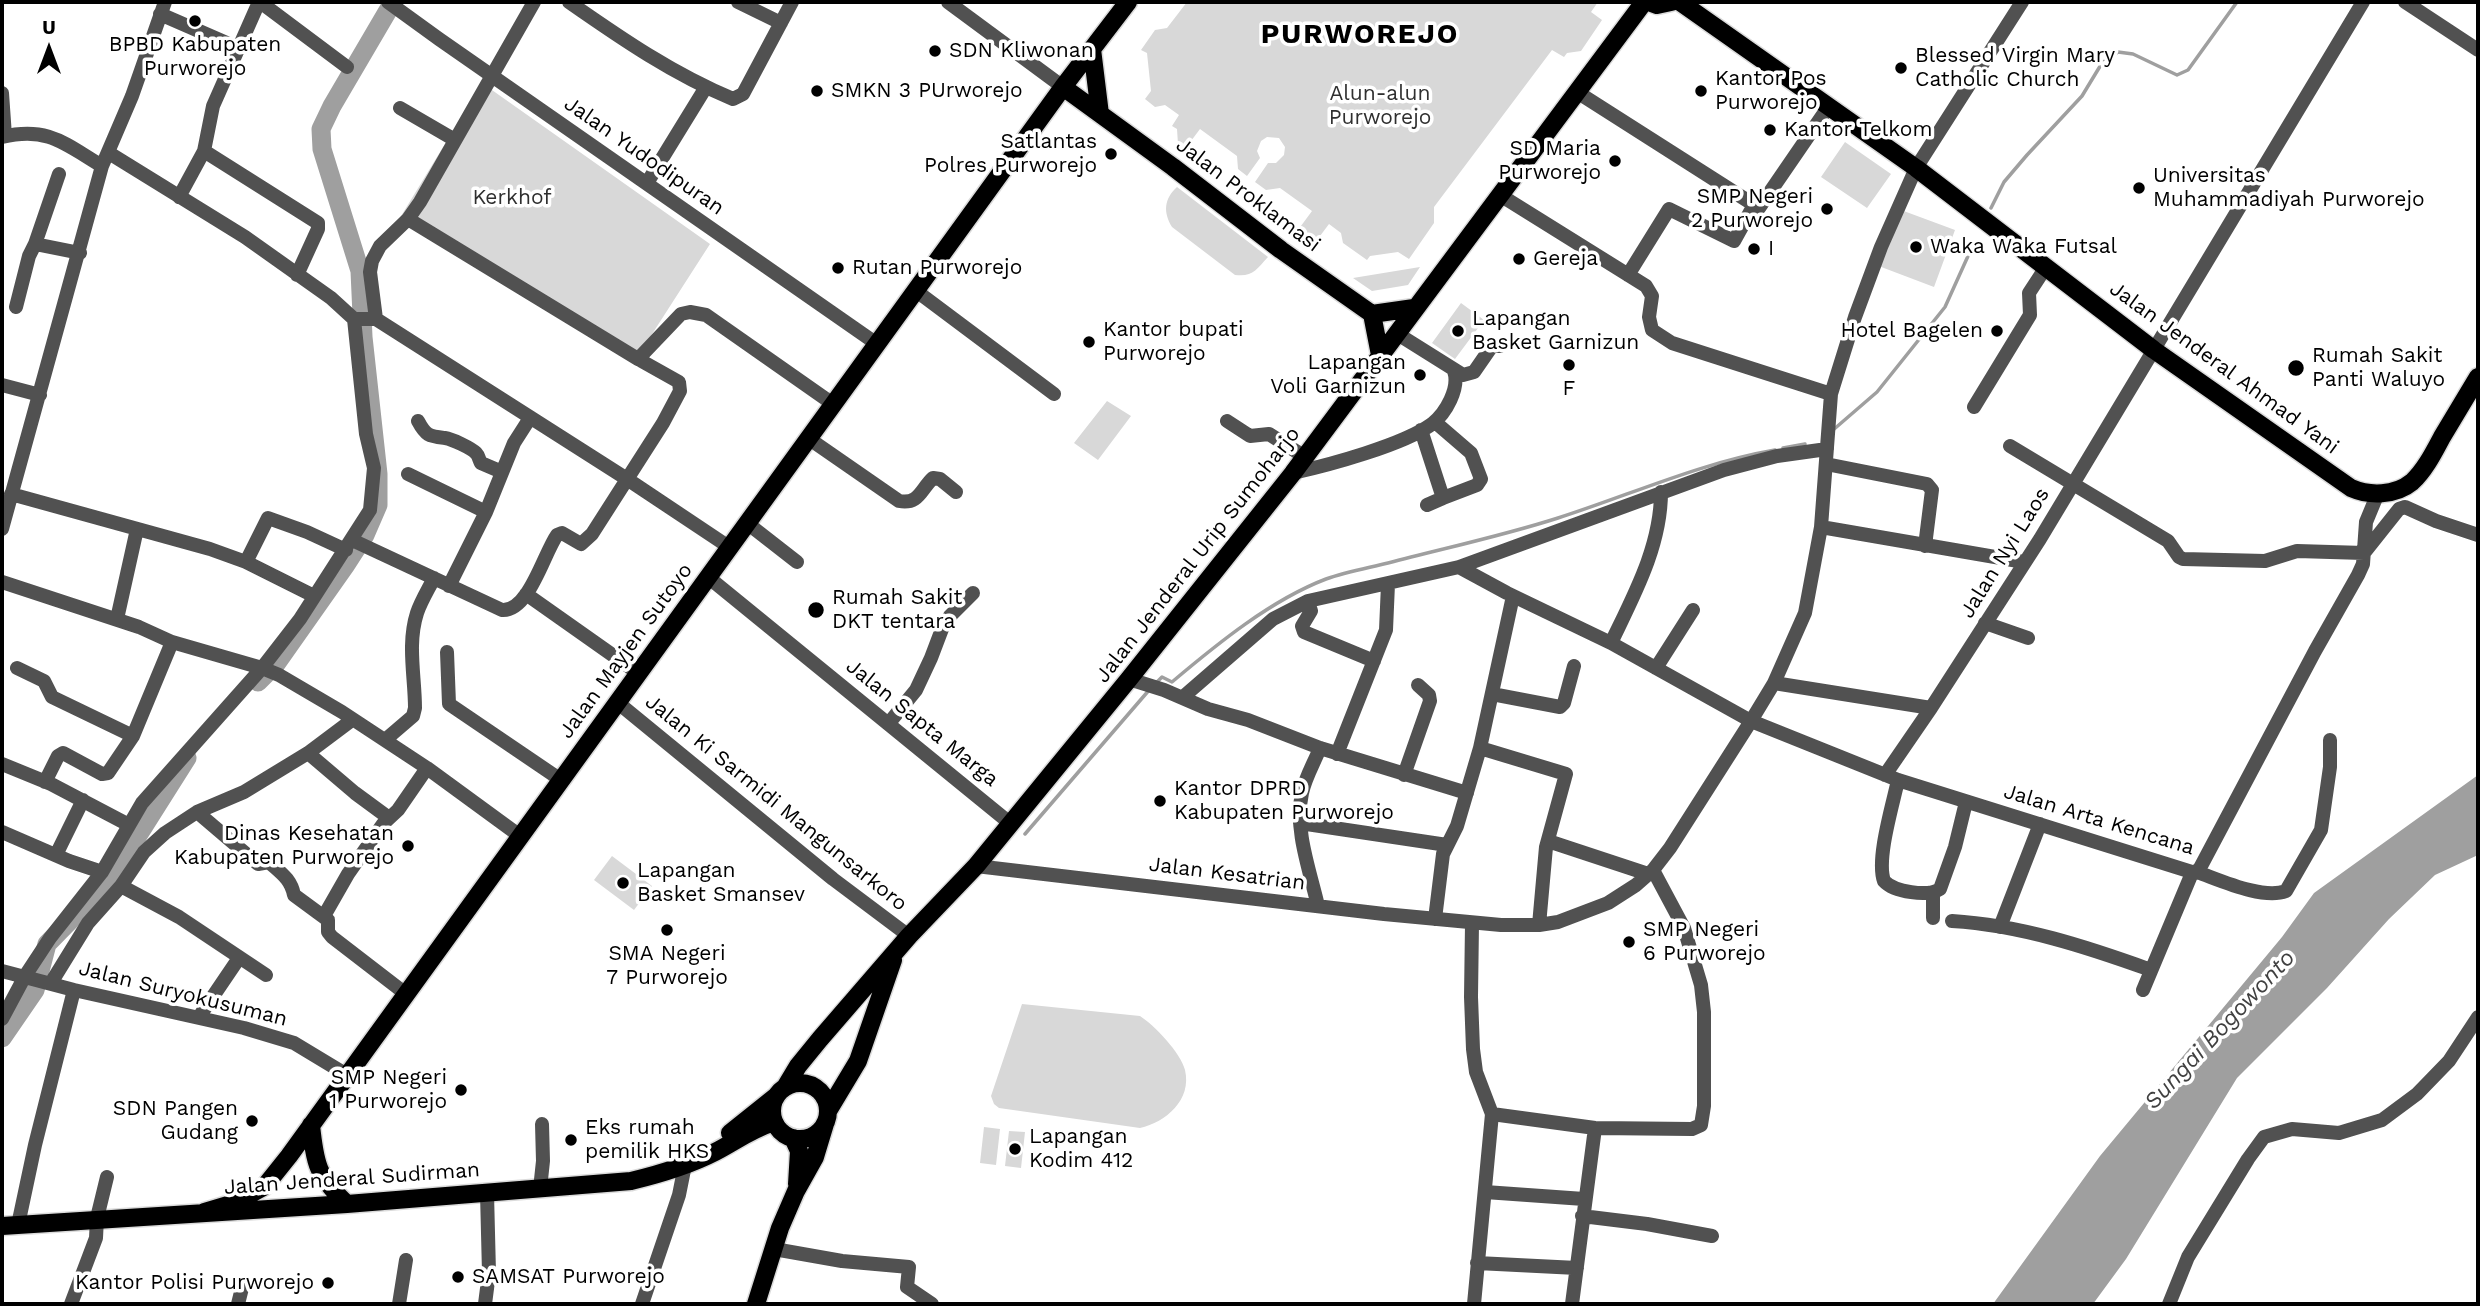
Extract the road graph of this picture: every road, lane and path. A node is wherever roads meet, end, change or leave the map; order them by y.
1 (259, 2) edge
2 (389, 2) edge
3 (534, 2) edge
4 (569, 2) edge
5 (738, 2) edge
6 (792, 2) edge
7 (948, 2) edge
8 (1128, 2) edge
9 (1646, 2) edge
10 (1671, 2) edge
11 (1680, 2) edge
12 (2022, 2) edge
13 (2363, 2) edge
14 (2404, 2) edge
15 (163, 8) edge
16 (781, 23) junction
17 (239, 48) junction
18 (1092, 49) junction
19 (2478, 50) edge
20 (347, 67) dead end
21 (491, 75) junction
22 (706, 87) junction
23 (1063, 87) junction
24 (1577, 92) junction
25 (2, 93) edge
26 (1829, 106) junction
27 (400, 108) dead end
28 (1100, 114) junction
29 (3, 137) edge
30 (456, 140) junction
31 (204, 151) junction
32 (106, 159) junction
33 (1916, 168) junction
34 (59, 174) dead end
35 (647, 183) junction
36 (1500, 195) junction
37 (179, 197) junction
38 (1754, 205) junction
39 (408, 219) junction
40 (36, 244) junction
41 (80, 253) junction
42 (2046, 267) junction
43 (297, 275) junction
44 (1628, 275) junction
45 (915, 290) junction
46 (16, 307) dead end
47 (1414, 308) junction
48 (1372, 314) junction
49 (364, 319) junction
50 (1396, 333) junction
51 (877, 344) junction
52 (1500, 346) dead end
53 (2154, 350) junction
54 (1380, 355) junction
55 (638, 359) junction
56 (1454, 371) junction
57 (2478, 377) edge
58 (2, 385) edge
59 (1054, 394) dead end
60 (1831, 394) junction
61 (40, 395) junction
62 (833, 404) junction
63 (1974, 407) dead end
64 (530, 418) junction
65 (418, 421) dead end
66 (1227, 421) dead end
67 (1435, 422) junction
68 (1422, 430) junction
69 (808, 438) junction
70 (2010, 446) dead end
71 (1826, 456) junction
72 (1305, 457) junction
73 (502, 472) junction
74 (1293, 473) junction
75 (408, 474) dead end
76 (627, 479) junction
77 (2073, 483) junction
78 (956, 492) dead end
79 (1661, 492) junction
80 (2378, 493) junction
81 (11, 494) junction
82 (1443, 498) junction
83 (1427, 505) dead end
84 (486, 512) junction
85 (747, 523) junction
86 (1821, 527) junction
87 (137, 529) junction
88 (2, 530) edge
89 (2478, 535) edge
90 (355, 544) junction
91 (1925, 546) junction
92 (729, 547) junction
93 (2364, 553) junction
94 (246, 562) junction
95 (797, 562) dead end
96 (2024, 562) junction
97 (1459, 567) junction
98 (708, 577) junction
99 (435, 578) junction
100 (2, 582) edge
101 (1388, 583) junction
102 (449, 586) junction
103 (973, 593) dead end
104 (526, 594) junction
105 (314, 596) junction
106 (1513, 596) junction
107 (1308, 601) junction
108 (1693, 610) dead end
109 (117, 619) junction
110 (1985, 623) junction
111 (2028, 638) dead end
112 (172, 642) junction
113 (1611, 643) junction
114 (447, 652) dead end
115 (1374, 661) junction
116 (1574, 666) dead end
117 (17, 668) dead end
118 (1656, 668) junction
119 (269, 671) junction
120 (638, 673) junction
121 (1135, 681) junction
122 (1774, 683) junction
123 (1418, 685) dead end
124 (1492, 694) junction
125 (1183, 697) junction
126 (617, 702) junction
127 (1931, 708) junction
128 (352, 720) junction
129 (1751, 721) junction
130 (889, 723) junction
131 (133, 736) junction
132 (384, 740) junction
133 (2330, 740) dead end
134 (1320, 748) junction
135 (1480, 748) junction
136 (308, 753) junction
137 (1337, 754) junction
138 (2, 764) edge
139 (427, 768) junction
140 (1405, 775) junction
141 (1891, 777) junction
142 (561, 780) junction
143 (45, 782) junction
144 (1467, 793) junction
145 (83, 800) junction
146 (1966, 802) junction
147 (197, 812) junction
148 (389, 818) junction
149 (1300, 823) junction
150 (1011, 824) junction
151 (2040, 824) junction
152 (129, 825) junction
153 (2, 832) edge
154 (520, 836) junction
155 (1548, 841) junction
156 (1447, 845) junction
157 (57, 855) junction
158 (976, 866) junction
159 (102, 872) junction
160 (1651, 872) junction
161 (2195, 873) junction
162 (121, 886) junction
163 (1933, 892) junction
164 (1318, 906) junction
165 (324, 916) junction
166 (1933, 918) dead end
167 (1435, 919) junction
168 (1952, 921) dead end
169 (1472, 923) junction
170 (1539, 925) junction
171 (2000, 927) junction
172 (909, 936) junction
173 (895, 954) junction
174 (239, 958) junction
175 (2151, 970) junction
176 (2, 971) edge
177 (266, 975) dead end
178 (37, 980) junction
179 (74, 990) junction
180 (2143, 990) dead end
181 (406, 994) junction
182 (199, 1017) junction
183 (2478, 1017) edge
184 (2, 1019) edge
185 (347, 1075) junction
186 (781, 1092) junction
187 (1492, 1114) junction
188 (827, 1117) junction
189 (774, 1122) junction
190 (542, 1124) dead end
191 (311, 1125) junction
192 (1595, 1128) junction
193 (793, 1138) junction
194 (693, 1161) junction
195 (107, 1177) dead end
196 (540, 1189) junction
197 (796, 1191) junction
198 (1485, 1192) junction
199 (487, 1193) junction
200 (1584, 1199) junction
201 (346, 1203) junction
202 (204, 1212) junction
203 (1582, 1216) junction
204 (97, 1218) junction
205 (10, 1226) edge
206 (1712, 1236) dead end
207 (774, 1249) junction
208 (406, 1260) dead end
209 (1477, 1262) junction
210 (1577, 1268) junction
211 (243, 1284) dead end
212 (71, 1304) edge
213 (238, 1304) edge
214 (399, 1304) edge
215 (485, 1304) edge
216 (642, 1304) edge
217 (756, 1304) edge
218 (932, 1304) edge
219 (1474, 1304) edge
220 (1572, 1304) edge
221 (2169, 1304) edge

1 - 17 street
1 - 20 street
2 - 21 street, Jalan Yudodipuran
3 - 21 street
4 - 22 street
5 - 16 street
6 - 16 street
7 - 23 street
8 - 18 main road, Jalan Mayjen Sutoyo
9 - 10 main road
9 - 24 main road, Jalan Jenderal Urip Sumoharjo
11 - 26 main road, Jalan Jenderal Ahmad Yani
12 - 33 street, Jalan Kesatrian
13 - 53 street, Jalan Nyi Laos
14 - 19 street
15 - 17 street
15 - 32 street
16 - 22 street
17 - 31 street
18 - 23 main road, Jalan Mayjen Sutoyo
18 - 28 main road
21 - 30 street
21 - 35 street, Jalan Yudodipuran
22 - 35 street
23 - 28 main road, Jalan Proklamasi
23 - 45 main road, Jalan Mayjen Sutoyo
24 - 36 main road, Jalan Jenderal Urip Sumoharjo
24 - 38 street
25 - 29 street
26 - 33 main road, Jalan Jenderal Ahmad Yani
26 - 38 street
27 - 30 street
28 - 48 main road, Jalan Proklamasi
29 - 32 street
30 - 39 street
31 - 37 street
31 - 43 street
32 - 37 street
32 - 41 street
33 - 42 main road, Jalan Jenderal Ahmad Yani
33 - 60 street, Jalan Kesatrian
34 - 40 street
35 - 51 street, Jalan Yudodipuran
36 - 44 street
36 - 47 main road, Jalan Jenderal Urip Sumoharjo
37 - 43 street
38 - 44 street
39 - 49 street
39 - 55 street
40 - 41 street
40 - 46 street
41 - 61 street
42 - 53 main road, Jalan Jenderal Ahmad Yani
42 - 63 street
43 - 49 street
44 - 60 street
45 - 51 main road, Jalan Mayjen Sutoyo
45 - 59 street
47 - 48 main road
47 - 50 main road, Jalan Jenderal Urip Sumoharjo
48 - 54 main road
49 - 64 street
49 - 90 street
50 - 54 main road, Jalan Jenderal Urip Sumoharjo
50 - 56 street
51 - 62 main road, Jalan Mayjen Sutoyo
52 - 56 street
53 - 77 street, Jalan Nyi Laos
53 - 80 main road, Jalan Jenderal Ahmad Yani
54 - 72 main road, Jalan Jenderal Urip Sumoharjo
55 - 62 street
55 - 76 street
56 - 67 street
57 - 80 main road
58 - 61 street
60 - 71 street, Jalan Kesatrian
61 - 81 street
62 - 69 main road, Jalan Mayjen Sutoyo
64 - 73 street
64 - 76 street
65 - 73 street
66 - 72 street
67 - 68 street
67 - 82 street
68 - 74 street
68 - 82 street
69 - 78 street
69 - 85 main road, Jalan Mayjen Sutoyo
70 - 77 street
71 - 79 street
71 - 86 street, Jalan Kesatrian
71 - 91 street
72 - 74 main road, Jalan Jenderal Urip Sumoharjo
73 - 84 street
74 - 121 main road, Jalan Jenderal Urip Sumoharjo
75 - 84 street
76 - 92 street
76 - 104 street
77 - 93 street
77 - 96 street, Jalan Nyi Laos
79 - 97 street
79 - 113 street
80 - 93 street, Jalan Arta Kencana
81 - 87 street
81 - 88 street
82 - 83 street
84 - 102 street
85 - 92 main road, Jalan Mayjen Sutoyo
85 - 95 street
86 - 91 street
86 - 122 street, Jalan Kesatrian
87 - 94 street
87 - 109 street
89 - 93 street
90 - 94 street
90 - 99 street
90 - 105 street
91 - 96 street
92 - 98 main road, Jalan Mayjen Sutoyo
93 - 161 street, Jalan Arta Kencana
94 - 105 street
96 - 110 street, Jalan Nyi Laos
97 - 101 street
97 - 106 street, Jalan Arta Kencana
98 - 120 main road, Jalan Mayjen Sutoyo
98 - 130 street, Jalan Sapta Marga
99 - 102 street
99 - 132 street
100 - 109 street
101 - 107 street
101 - 115 street
102 - 104 street
103 - 130 street
104 - 120 street
105 - 119 street
106 - 113 street, Jalan Arta Kencana
106 - 124 street
107 - 115 street
107 - 125 street
108 - 118 street
109 - 112 street
110 - 111 street
110 - 127 street, Jalan Nyi Laos
112 - 119 street
112 - 131 street
113 - 118 street, Jalan Arta Kencana
114 - 142 street
115 - 137 street
116 - 124 street
117 - 131 street
118 - 129 street, Jalan Arta Kencana
119 - 128 street
119 - 152 street
120 - 126 main road, Jalan Mayjen Sutoyo
121 - 125 street
121 - 150 main road, Jalan Jenderal Urip Sumoharjo
122 - 127 street
122 - 129 street, Jalan Kesatrian
123 - 140 street
124 - 135 street
125 - 134 street
126 - 142 main road, Jalan Mayjen Sutoyo
126 - 172 street, Jalan Ki Sarmidi Mangunsarkoro
127 - 141 street, Jalan Nyi Laos
128 - 132 street
128 - 136 street
129 - 141 street, Jalan Arta Kencana
129 - 160 street, Jalan Kesatrian
130 - 150 street, Jalan Sapta Marga
131 - 143 street
132 - 139 street
133 - 161 street
134 - 137 street
134 - 149 street
135 - 144 street
135 - 155 street
136 - 147 street
136 - 148 street
137 - 140 street
138 - 143 street
139 - 148 street
139 - 154 street
140 - 144 street
141 - 146 street, Jalan Arta Kencana
141 - 163 street
142 - 154 main road, Jalan Mayjen Sutoyo
143 - 145 street
144 - 156 street
145 - 152 street
145 - 157 street
146 - 151 street, Jalan Arta Kencana
146 - 163 street
147 - 162 street
147 - 165 street
148 - 165 street
149 - 156 street
149 - 164 street
150 - 158 main road, Jalan Jenderal Urip Sumoharjo
151 - 161 street, Jalan Arta Kencana
151 - 171 street
152 - 159 street
153 - 157 street
154 - 181 main road, Jalan Mayjen Sutoyo
155 - 160 street
155 - 170 street
156 - 167 street
157 - 159 street
158 - 164 street, Jalan Kesatrian
158 - 172 main road, Jalan Jenderal Urip Sumoharjo
159 - 178 street
160 - 170 street, Jalan Kesatrian
160 - 192 street
161 - 175 street
162 - 174 street
162 - 178 street
163 - 166 street
164 - 167 street, Jalan Kesatrian
165 - 181 street
167 - 169 street, Jalan Kesatrian
168 - 171 street
169 - 170 street, Jalan Kesatrian
169 - 187 street
171 - 175 street
172 - 173 main road, Jalan Jenderal Urip Sumoharjo
173 - 186 main road, Jalan Jenderal Urip Sumoharjo
173 - 188 main road
174 - 177 street
174 - 182 street
175 - 180 street
176 - 178 street, Jalan Suryokusuman
178 - 179 street, Jalan Suryokusuman
178 - 184 street
179 - 182 street, Jalan Suryokusuman
179 - 205 street
181 - 185 main road, Jalan Mayjen Sutoyo
182 - 185 street, Jalan Suryokusuman
183 - 221 street
185 - 191 main road, Jalan Mayjen Sutoyo
186 - 188 main road
186 - 189 main road
186 - 194 main road, Jalan Jenderal Urip Sumoharjo
187 - 192 street
187 - 198 street
188 - 193 main road
188 - 197 main road
189 - 193 main road
189 - 194 main road
190 - 196 street
191 - 201 main road
191 - 202 main road, Jalan Mayjen Sutoyo
192 - 200 street
193 - 197 main road
194 - 196 main road, Jalan Jenderal Sudirman
194 - 216 street
195 - 204 street
196 - 199 main road, Jalan Jenderal Sudirman
197 - 207 main road
198 - 200 street
198 - 209 street
199 - 201 main road, Jalan Jenderal Sudirman
199 - 215 street
200 - 203 street
201 - 202 main road, Jalan Jenderal Sudirman
202 - 204 main road, Jalan Jenderal Sudirman
203 - 206 street
203 - 210 street
204 - 205 main road, Jalan Jenderal Sudirman
204 - 212 street
207 - 217 main road
207 - 218 street
208 - 214 street
209 - 210 street
209 - 219 street
210 - 220 street
211 - 213 street

